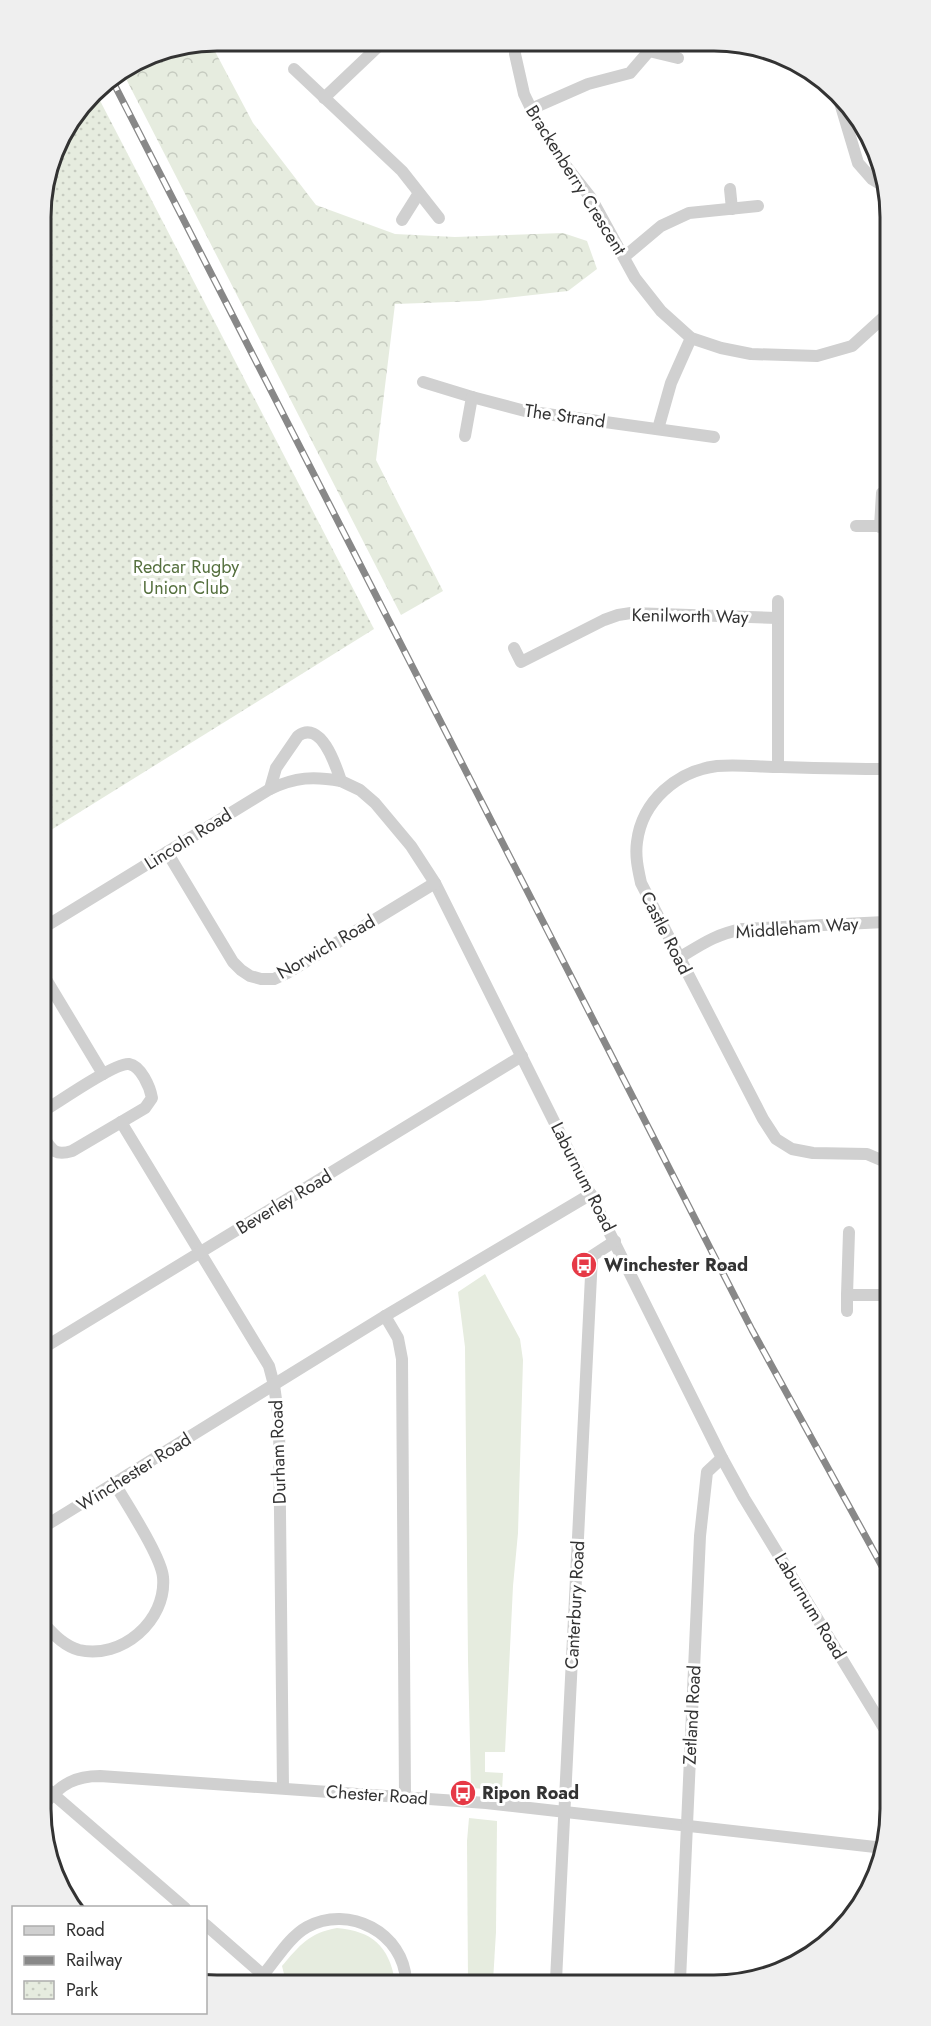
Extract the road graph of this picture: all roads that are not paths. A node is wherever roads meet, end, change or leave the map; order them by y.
1 (374, 51) edge
2 (514, 51) edge
3 (646, 51) edge
4 (660, 51) edge
5 (678, 58) dead end
6 (294, 69) dead end
7 (324, 99) junction
8 (531, 108) junction
9 (843, 112) edge
10 (876, 181) edge
11 (730, 189) dead end
12 (419, 193) junction
13 (758, 206) dead end
14 (732, 209) junction
15 (439, 218) dead end
16 (402, 220) dead end
17 (624, 257) junction
18 (880, 321) edge
19 (692, 338) junction
20 (423, 382) dead end
21 (472, 397) junction
22 (658, 429) junction
23 (465, 436) dead end
24 (714, 437) dead end
25 (856, 526) dead end
26 (880, 526) edge
27 (778, 601) dead end
28 (777, 618) junction
29 (514, 648) dead end
30 (778, 767) junction
31 (880, 769) edge
32 (341, 781) junction
33 (270, 789) junction
34 (167, 852) junction
35 (435, 883) junction
36 (880, 922) edge
37 (51, 923) edge
38 (679, 958) junction
39 (51, 988) edge
40 (522, 1056) junction
41 (103, 1074) junction
42 (51, 1107) edge
43 (121, 1122) junction
44 (51, 1148) edge
45 (880, 1160) edge
46 (591, 1194) junction
47 (849, 1232) dead end
48 (615, 1241) junction
49 (200, 1253) junction
50 (847, 1295) junction
51 (880, 1295) edge
52 (847, 1311) dead end
53 (385, 1316) junction
54 (51, 1343) edge
55 (274, 1385) junction
56 (722, 1458) junction
57 (115, 1484) junction
58 (51, 1522) edge
59 (51, 1631) edge
60 (880, 1722) edge
61 (283, 1788) junction
62 (51, 1794) edge
63 (51, 1797) edge
64 (405, 1797) junction
65 (565, 1811) junction
66 (687, 1825) junction
67 (875, 1847) edge
68 (183, 1906) edge
69 (207, 1926) edge
70 (264, 1975) edge
71 (269, 1975) edge
72 (405, 1975) edge
73 (556, 1975) edge
74 (680, 1975) edge

1 - 7 street
2 - 8 street, Brackenberry Crescent
3 - 8 street
4 - 5 street
6 - 7 street
7 - 12 street
8 - 17 street, Brackenberry Crescent
9 - 10 street
11 - 14 street
12 - 15 street
12 - 16 street
13 - 14 street
14 - 17 street
17 - 19 street, Brackenberry Crescent
18 - 19 street, Brackenberry Crescent
19 - 22 street
20 - 21 street, The Strand
21 - 22 street, The Strand
21 - 23 street
22 - 24 street, The Strand
25 - 26 street
27 - 28 street
28 - 29 street, Kenilworth Way
28 - 30 street
30 - 31 street, Castle Road
30 - 38 street, Castle Road
32 - 33 street, Lincoln Road
32 - 33 street
32 - 35 street, Laburnum Road
33 - 34 street, Lincoln Road
34 - 35 street, Norwich Road
34 - 37 street, Lincoln Road
35 - 40 street, Laburnum Road
36 - 38 street, Middleham Way
38 - 45 street, Castle Road
39 - 41 street
40 - 46 street, Laburnum Road
40 - 49 street, Beverley Road
41 - 42 street
41 - 43 street
43 - 44 street
43 - 49 street, Durham Road
46 - 48 street, Laburnum Road
46 - 53 street, Winchester Road
47 - 50 street
48 - 56 street, Laburnum Road
48 - 65 street, Canterbury Road
49 - 54 street, Beverley Road
49 - 55 street, Durham Road
50 - 51 street
50 - 52 street
53 - 55 street, Winchester Road
53 - 64 street
55 - 57 street, Winchester Road
55 - 61 street, Durham Road
56 - 60 street, Laburnum Road
56 - 66 street, Zetland Road
57 - 58 street, Winchester Road
57 - 59 street
61 - 62 street, Chester Road
61 - 64 street, Chester Road
63 - 68 street
64 - 65 street, Chester Road
65 - 66 street, Chester Road
65 - 73 street, Canterbury Road
66 - 67 street, Chester Road
66 - 74 street, Zetland Road
69 - 70 street
71 - 72 street

